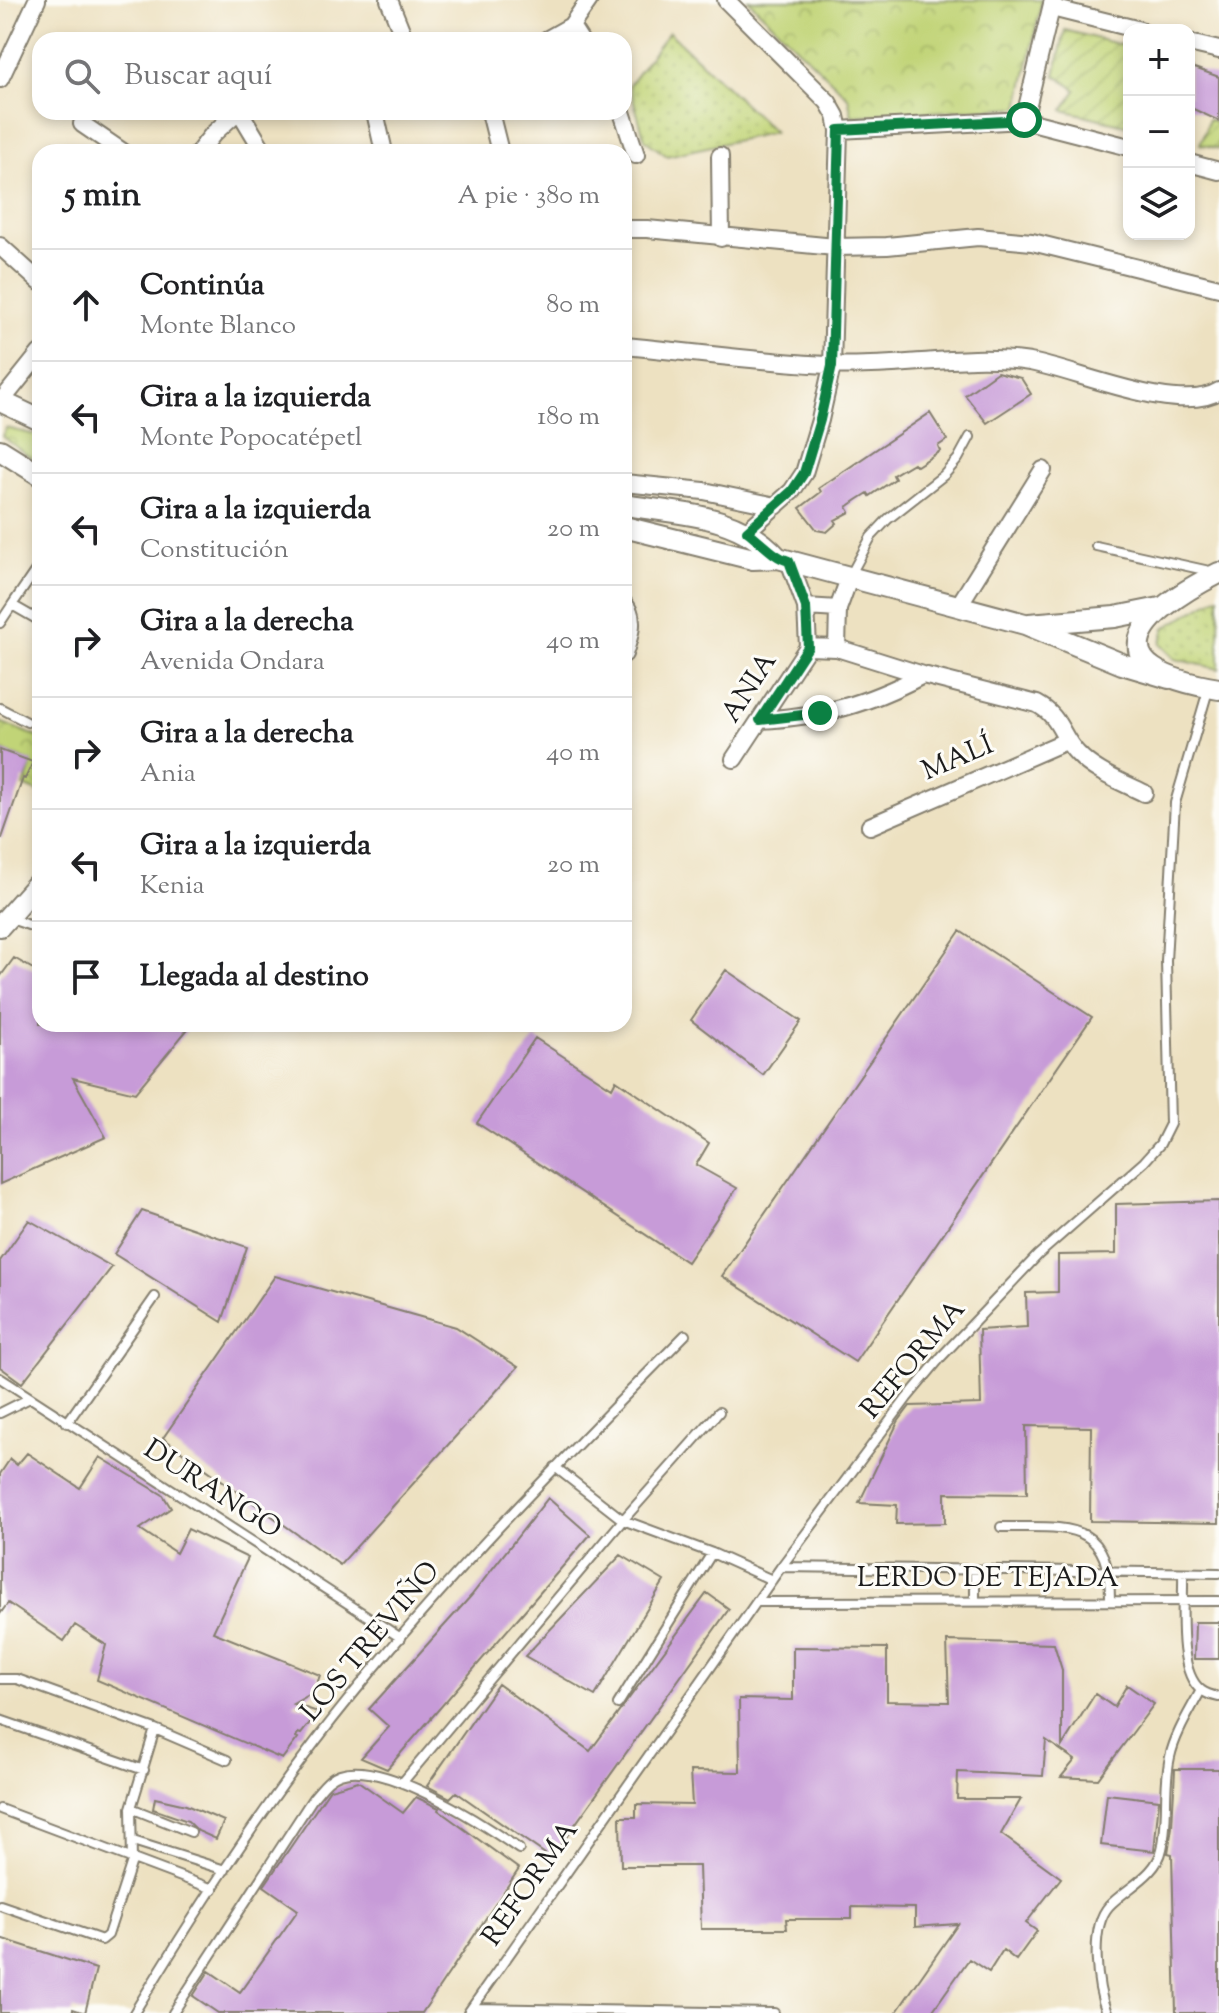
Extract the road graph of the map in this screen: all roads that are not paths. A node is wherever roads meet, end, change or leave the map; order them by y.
1 (37, 0) edge
2 (389, 0) edge
3 (589, 0) edge
4 (726, 0) edge
5 (1052, 4) edge
6 (1123, 25) edge
7 (402, 32) edge
8 (576, 32) edge
9 (1195, 44) edge
10 (1219, 50) edge
11 (0, 79) edge
12 (230, 120) edge
13 (244, 120) edge
14 (377, 120) edge
15 (492, 120) edge
16 (625, 120) edge
17 (1024, 120) junction
18 (82, 124) dead end
19 (839, 130) junction
20 (111, 144) edge
21 (205, 144) edge
22 (259, 144) edge
23 (382, 144) edge
24 (498, 144) edge
25 (1123, 145) edge
26 (636, 155) dead end
27 (720, 156) dead end
28 (1195, 165) edge
29 (1219, 171) edge
30 (632, 229) edge
31 (721, 238) junction
32 (0, 246) edge
33 (835, 247) junction
34 (32, 275) edge
35 (1219, 288) edge
36 (632, 347) edge
37 (32, 363) edge
38 (832, 366) junction
39 (1219, 391) edge
40 (0, 402) edge
41 (32, 416) edge
42 (970, 437) dead end
43 (0, 450) edge
44 (32, 470) edge
45 (1043, 470) dead end
46 (632, 484) edge
47 (632, 506) edge
48 (776, 506) junction
49 (632, 529) edge
50 (747, 531) junction
51 (1096, 546) dead end
52 (784, 560) junction
53 (1219, 573) edge
54 (32, 576) edge
55 (850, 576) junction
56 (12, 605) junction
57 (959, 605) junction
58 (806, 607) junction
59 (1160, 608) junction
60 (838, 609) junction
61 (32, 616) edge
62 (0, 623) edge
63 (1025, 624) junction
64 (808, 647) junction
65 (837, 648) junction
66 (923, 675) junction
67 (1169, 678) junction
68 (1214, 688) edge
69 (0, 708) edge
70 (760, 720) junction
71 (27, 722) dead end
72 (1066, 741) junction
73 (734, 759) dead end
74 (1144, 793) dead end
75 (870, 826) dead end
76 (32, 890) edge
77 (4, 922) edge
78 (32, 927) edge
79 (155, 1297) dead end
80 (685, 1335) dead end
81 (0, 1378) edge
82 (30, 1398) junction
83 (719, 1412) dead end
84 (0, 1413) edge
85 (67, 1423) junction
86 (555, 1467) junction
87 (623, 1520) junction
88 (1001, 1527) dead end
89 (712, 1553) junction
90 (781, 1567) junction
91 (975, 1571) junction
92 (1110, 1572) junction
93 (1183, 1573) junction
94 (1219, 1573) edge
95 (772, 1580) junction
96 (975, 1601) junction
97 (1110, 1601) junction
98 (1184, 1601) junction
99 (1219, 1601) edge
100 (757, 1602) junction
101 (401, 1638) junction
102 (0, 1679) edge
103 (1201, 1690) junction
104 (1219, 1697) edge
105 (618, 1704) dead end
106 (0, 1720) edge
107 (155, 1729) junction
108 (227, 1760) dead end
109 (144, 1770) junction
110 (402, 1783) junction
111 (131, 1808) junction
112 (0, 1809) edge
113 (191, 1832) dead end
114 (133, 1841) junction
115 (519, 1849) dead end
116 (132, 1861) junction
117 (225, 1870) junction
118 (213, 1889) junction
119 (0, 1905) edge
120 (475, 2010) edge
121 (494, 2010) edge
122 (134, 2013) edge
123 (173, 2013) edge
124 (774, 2013) edge
125 (1107, 2013) edge

1 - 11 street
2 - 7 street
3 - 8 street
4 - 19 street
5 - 6 street
5 - 17 street
9 - 10 street
12 - 21 street
13 - 22 street
14 - 23 street
15 - 24 street
16 - 26 street
17 - 19 street
17 - 25 street
18 - 20 street
19 - 33 street
27 - 31 street
28 - 29 street
30 - 31 street
31 - 33 street
32 - 34 street
33 - 35 street
33 - 38 street
36 - 38 street
37 - 40 street
38 - 39 street
38 - 48 street
40 - 41 street
42 - 55 lane
43 - 44 street
45 - 57 street
46 - 48 street
47 - 50 street
48 - 50 street
49 - 52 street
50 - 52 street
51 - 53 lane
52 - 55 street
52 - 58 street
53 - 59 street
54 - 56 lane
55 - 57 street
55 - 60 street
56 - 61 lane
56 - 62 lane
57 - 63 street
58 - 60 street
58 - 64 street
59 - 63 street
59 - 67 street
60 - 65 street
63 - 67 street
64 - 65 street
64 - 70 street, ANIA
65 - 66 street
66 - 70 street
66 - 72 street
67 - 68 street
68 - 90 lane, REFORMA
69 - 71 lane
70 - 73 street, ANIA
72 - 74 street
72 - 75 street, MALÍ
76 - 77 street
77 - 78 lane
79 - 85 lane
80 - 86 lane, LOS TREVIÑO
81 - 82 lane, DURANGO
82 - 84 lane
82 - 85 lane, DURANGO
83 - 87 lane
85 - 101 lane, DURANGO
86 - 87 lane
86 - 101 lane, LOS TREVIÑO
87 - 89 lane
87 - 110 lane
88 - 92 lane
89 - 95 lane
89 - 105 lane
90 - 91 lane, LERDO DE TEJADA
90 - 95 lane, REFORMA
91 - 92 lane, LERDO DE TEJADA
91 - 96 lane
92 - 93 lane, LERDO DE TEJADA
92 - 97 lane
93 - 94 lane, LERDO DE TEJADA
93 - 98 lane
95 - 100 lane, REFORMA
96 - 97 lane, LERDO DE TEJADA
96 - 100 lane, LERDO DE TEJADA
97 - 98 lane, LERDO DE TEJADA
98 - 99 lane, LERDO DE TEJADA
98 - 103 lane
100 - 120 lane, REFORMA
101 - 117 lane, LOS TREVIÑO
102 - 107 lane
103 - 104 lane
103 - 125 lane
106 - 109 lane
107 - 108 lane
107 - 109 lane
109 - 111 lane
110 - 115 lane
110 - 123 lane
111 - 113 lane
111 - 114 lane
112 - 116 lane
114 - 116 lane
114 - 117 lane
116 - 118 lane
116 - 119 lane
117 - 118 lane, LOS TREVIÑO
118 - 122 lane, LOS TREVIÑO
120 - 121 lane
121 - 124 lane

